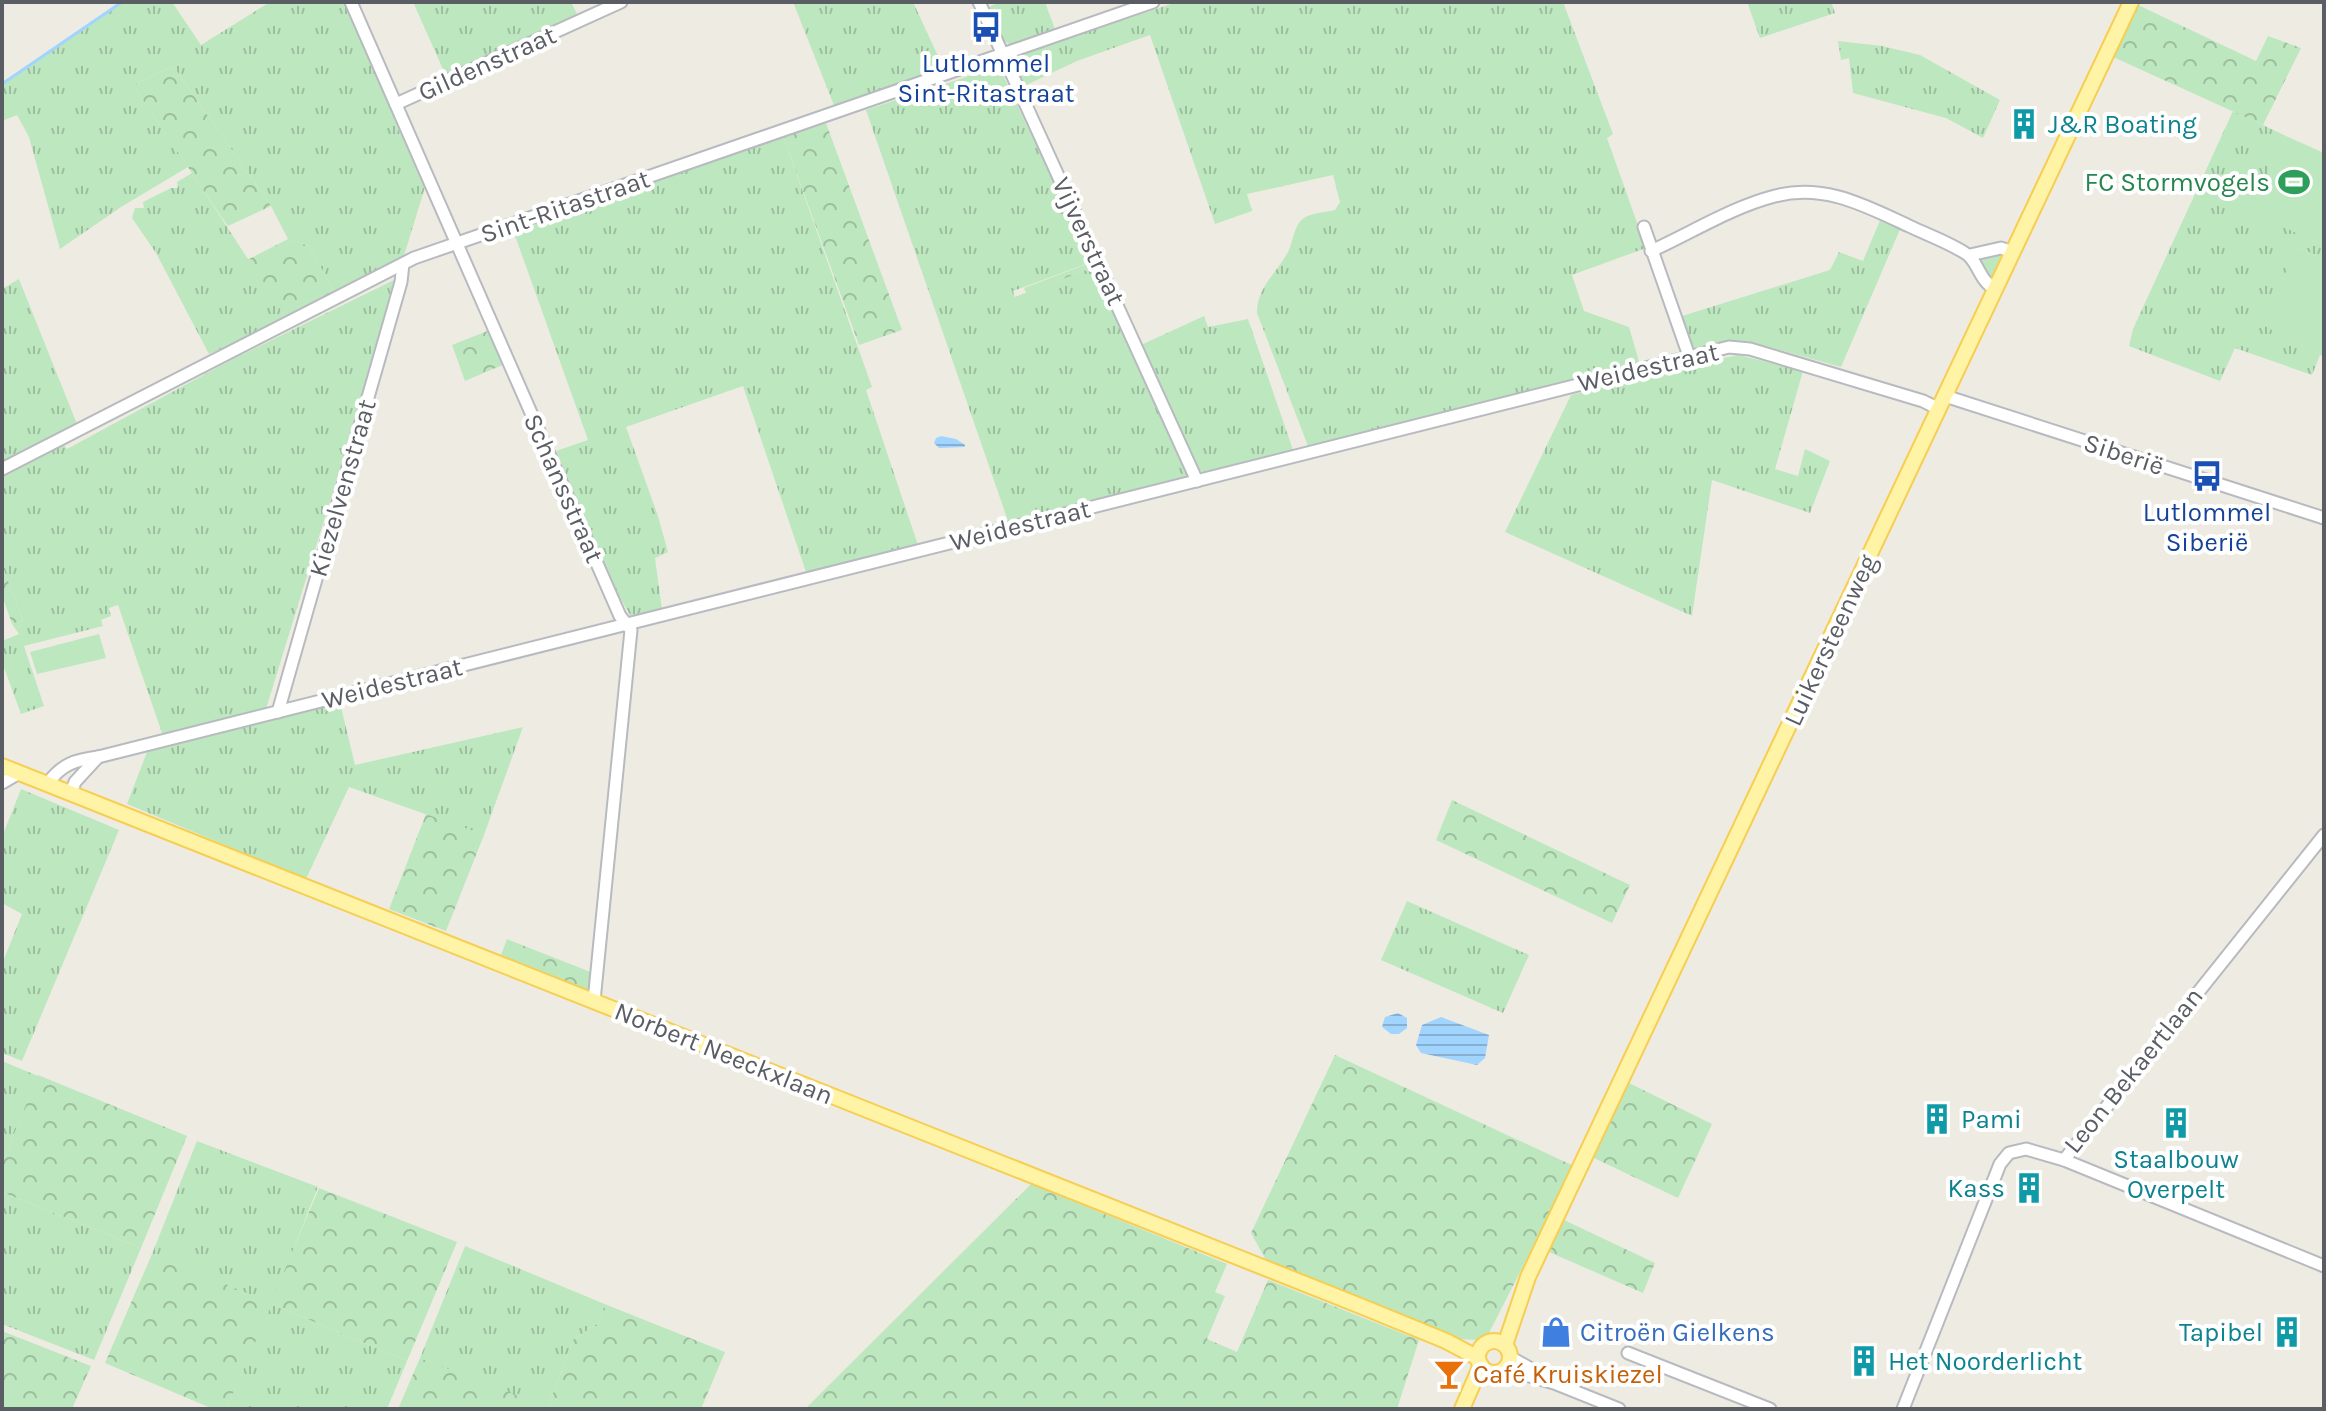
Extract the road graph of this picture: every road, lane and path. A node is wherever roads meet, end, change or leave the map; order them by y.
1 (351, 2) edge
2 (621, 2) edge
3 (979, 2) edge
4 (1153, 2) edge
5 (2131, 2) edge
6 (1003, 54) junction
7 (396, 104) junction
8 (1644, 227) dead end
9 (457, 244) junction
10 (1651, 251) junction
11 (2013, 252) junction
12 (1970, 255) junction
13 (403, 264) junction
14 (1995, 289) junction
15 (1689, 356) junction
16 (1942, 402) junction
17 (2, 469) edge
18 (1197, 481) junction
19 (2324, 518) edge
20 (626, 624) junction
21 (278, 712) junction
22 (98, 757) junction
23 (2, 766) edge
24 (19, 773) junction
25 (2, 783) edge
26 (48, 783) junction
27 (71, 793) junction
28 (2324, 835) edge
29 (594, 1001) junction
30 (2064, 1160) junction
31 (2324, 1266) edge
32 (1628, 1353) dead end
33 (1493, 1357) junction
34 (1462, 1409) edge
35 (1470, 1409) edge
36 (1619, 1409) edge
37 (1770, 1409) edge
38 (1903, 1409) edge

1 - 7 street, Schansstraat
2 - 7 street, Gildenstraat
3 - 6 street, Vijverstraat
4 - 6 street, Sint-Ritastraat
5 - 11 main road, Luikersteenweg
6 - 9 street, Sint-Ritastraat
6 - 18 street, Vijverstraat
7 - 9 street, Schansstraat
8 - 10 street
9 - 13 street, Sint-Ritastraat
9 - 20 street, Schansstraat
10 - 12 street
10 - 15 street
11 - 12 street
11 - 14 main road, Luikersteenweg
12 - 14 street
13 - 17 street, Sint-Ritastraat
13 - 21 street, Kiezelvenstraat
14 - 16 main road, Luikersteenweg
15 - 16 street, Weidestraat
15 - 18 street, Weidestraat
16 - 19 street, Siberië
16 - 33 main road, Luikersteenweg
18 - 20 street, Weidestraat
20 - 21 street, Weidestraat
20 - 29 street, Schansstraat
21 - 22 street, Weidestraat
22 - 26 street, Weidestraat
22 - 27 street
23 - 24 main road, Norbert Neeckxlaan
24 - 25 street
24 - 26 main road, Norbert Neeckxlaan
26 - 27 main road, Norbert Neeckxlaan
27 - 29 main road, Norbert Neeckxlaan
28 - 30 street, Leon Bekaertlaan
29 - 33 main road, Norbert Neeckxlaan
30 - 31 street
30 - 38 street, Leon Bekaertlaan
32 - 37 street
33 - 34 main road, Luikersteenweg
33 - 35 main road, Luikersteenweg
33 - 36 street, Norbert Neeckxlaan

